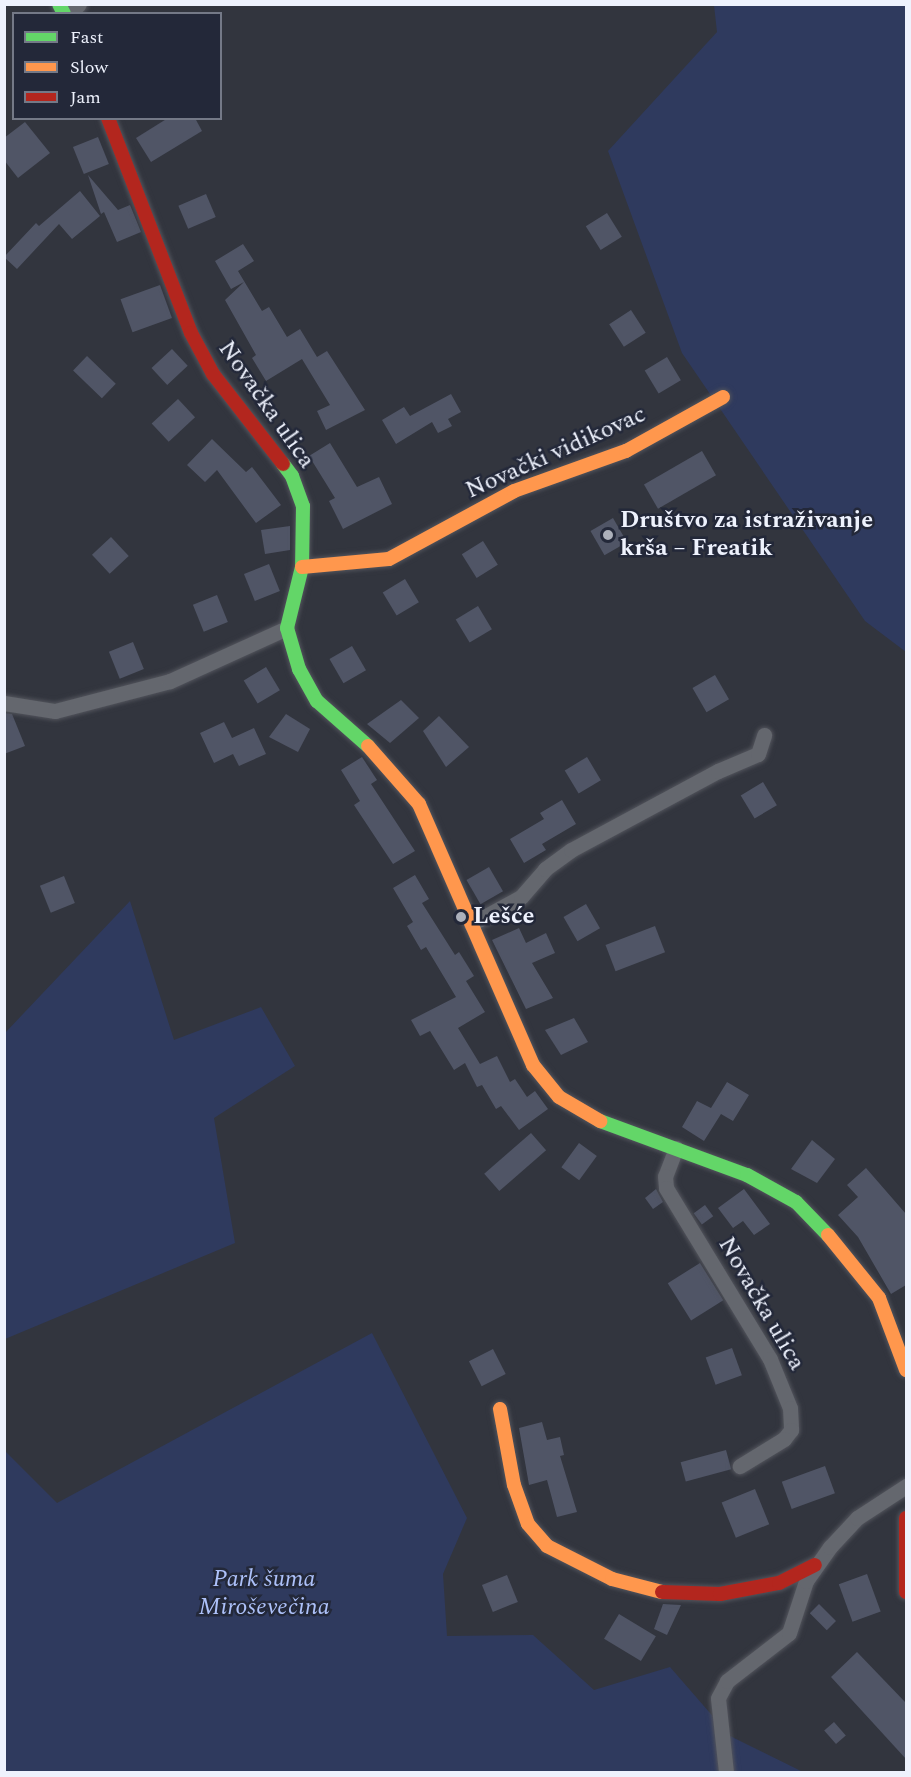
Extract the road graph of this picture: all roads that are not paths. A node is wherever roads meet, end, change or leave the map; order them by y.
1 (109, 120) edge
2 (723, 397) dead end
3 (302, 567) junction
4 (287, 628) junction
5 (4, 704) edge
6 (764, 735) dead end
7 (471, 924) junction
8 (676, 1148) junction
9 (906, 1370) edge
10 (500, 1409) dead end
11 (740, 1466) dead end
12 (906, 1486) edge
13 (906, 1518) edge
14 (815, 1565) junction
15 (906, 1592) edge
16 (726, 1773) edge

1 - 3 street, Novačka ulica
2 - 3 street, Novački vidikovac
3 - 4 street, Novačka ulica
4 - 5 street
4 - 7 street
6 - 7 street
7 - 8 street
8 - 9 street
8 - 11 street, Novačka ulica
10 - 14 street
12 - 14 street
13 - 15 street
14 - 16 street

